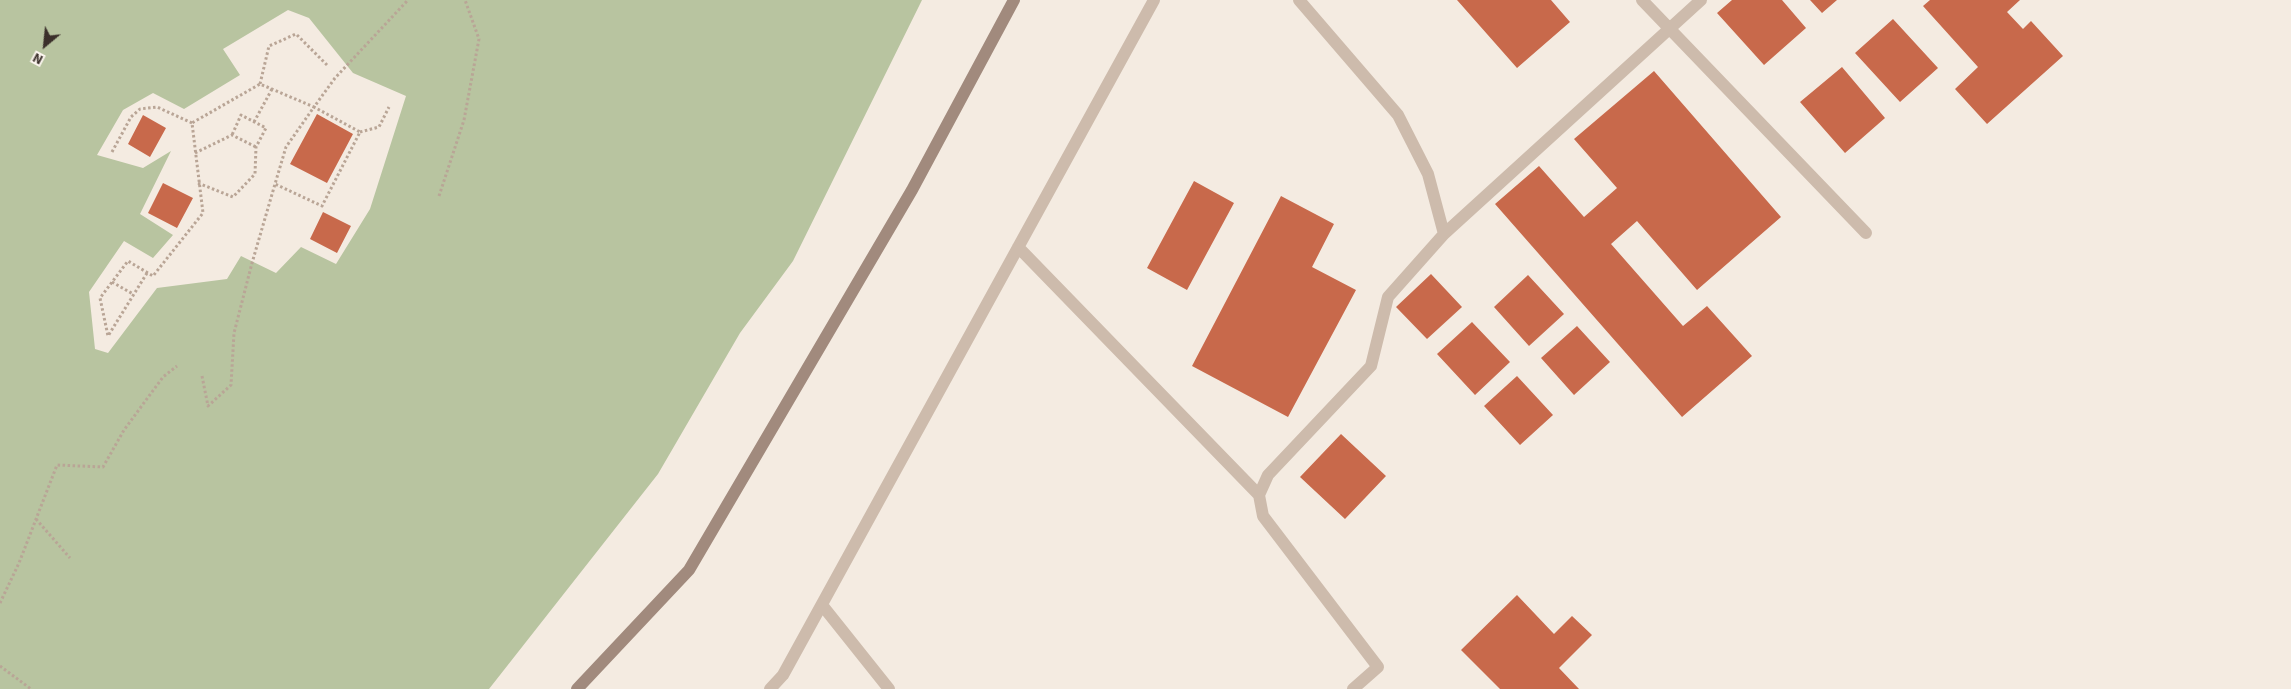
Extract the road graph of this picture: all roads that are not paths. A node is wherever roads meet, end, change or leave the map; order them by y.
1 (1014, 0) edge
2 (1154, 0) edge
3 (1299, 0) edge
4 (1642, 0) edge
5 (1701, 0) edge
6 (1669, 29) junction
7 (1866, 233) dead end
8 (1444, 234) junction
9 (1018, 247) junction
10 (1259, 495) junction
11 (822, 605) junction
12 (577, 689) edge
13 (770, 689) edge
14 (890, 689) edge
15 (1354, 689) edge

1 - 12 street
2 - 9 lane
3 - 8 lane
4 - 6 lane
5 - 6 lane
6 - 7 lane
6 - 8 lane
8 - 10 lane
9 - 10 lane
9 - 11 lane
10 - 15 lane
11 - 13 lane
11 - 14 lane

